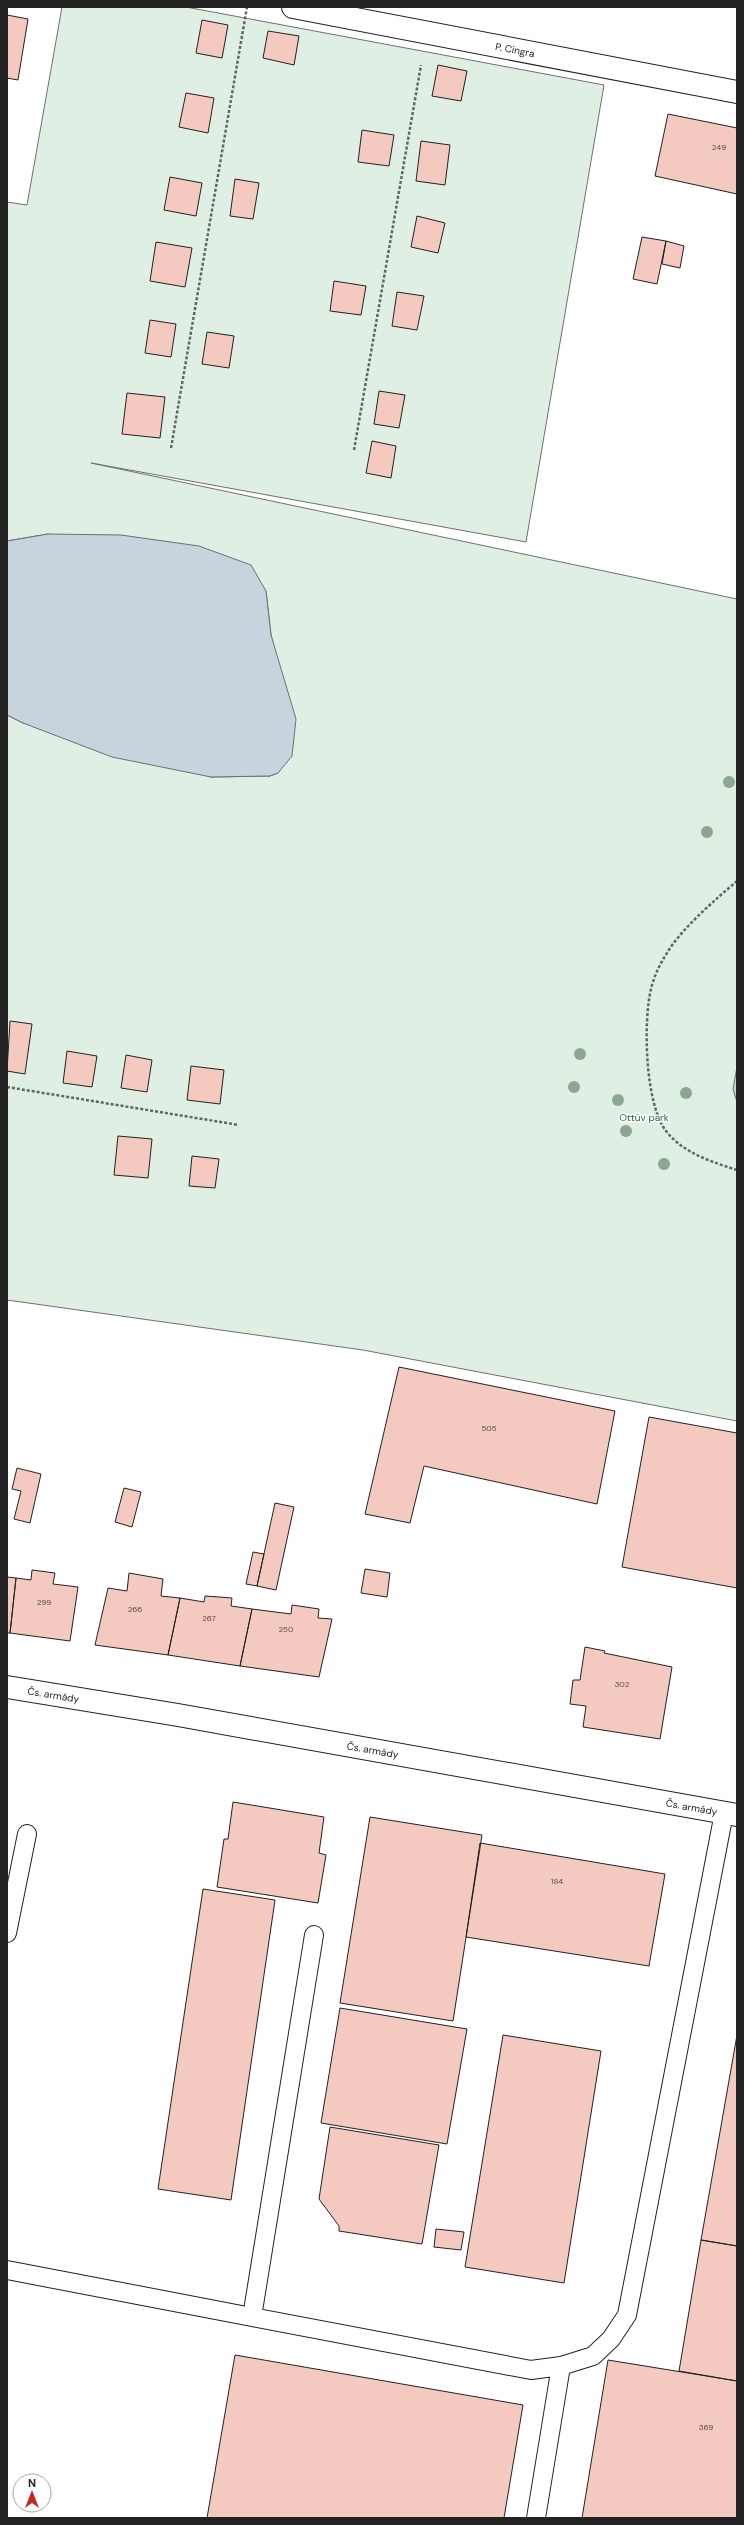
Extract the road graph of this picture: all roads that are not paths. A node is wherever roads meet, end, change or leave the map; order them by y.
1 (293, 7) edge
2 (737, 92) edge
3 (7, 1687) edge
4 (730, 1814) edge
5 (28, 1834) dead end
6 (7, 1933) edge
7 (314, 1935) dead end
8 (7, 2270) edge
9 (252, 2317) junction
10 (561, 2366) junction
11 (536, 2518) edge

1 - 2 main road, P. Cingra
3 - 4 main road, Čs. armády
4 - 10 lane
5 - 6 lane
7 - 9 lane
8 - 9 lane
9 - 10 lane
10 - 11 lane

